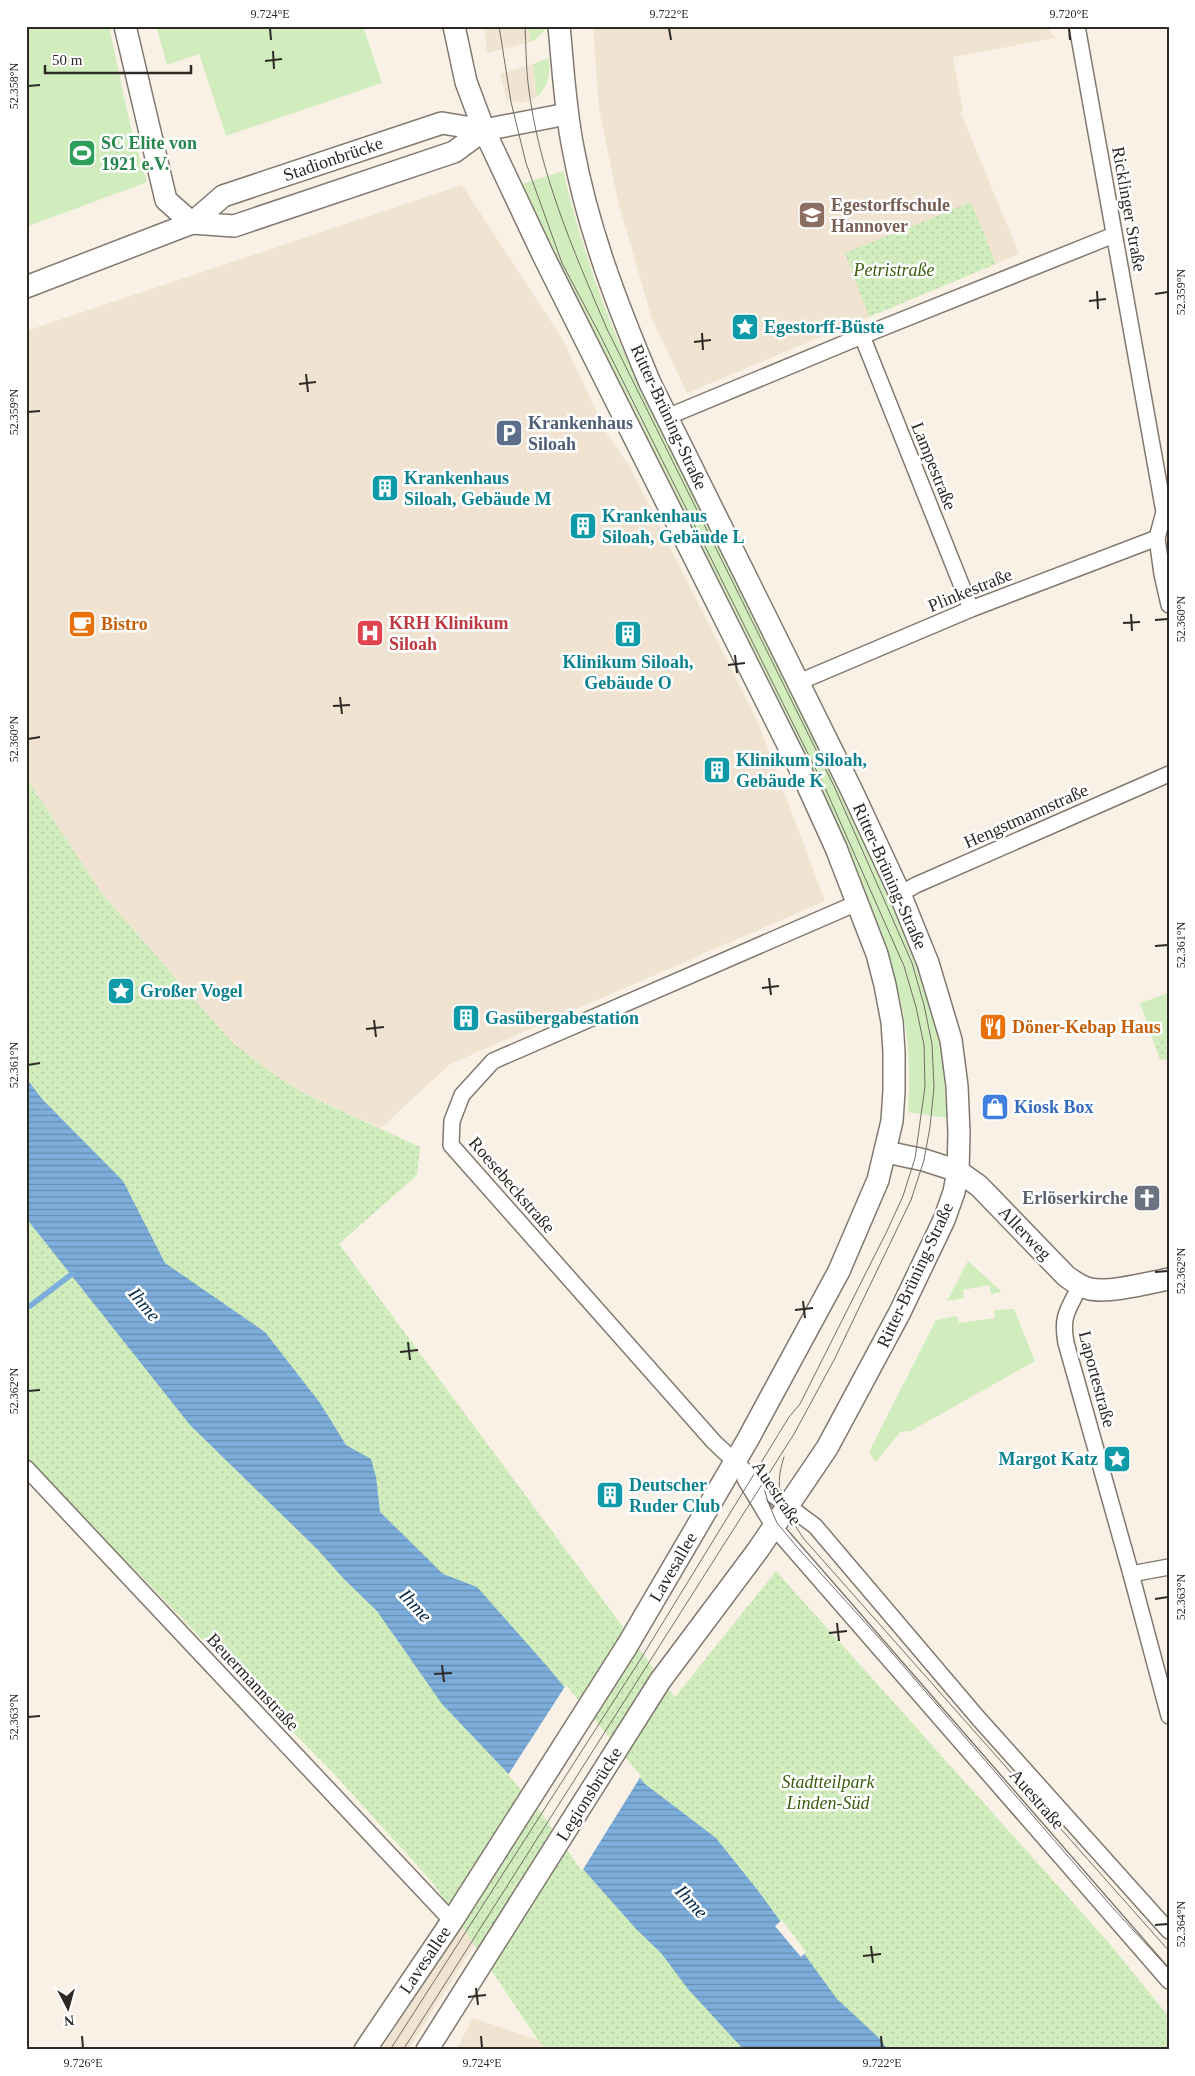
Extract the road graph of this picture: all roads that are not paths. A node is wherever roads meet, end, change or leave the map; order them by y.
1 (125, 26) edge
2 (454, 26) edge
3 (559, 26) edge
4 (1077, 26) edge
5 (567, 114) junction
6 (484, 130) junction
7 (192, 223) junction
8 (1114, 235) junction
9 (26, 287) edge
10 (862, 336) junction
11 (667, 417) junction
12 (1157, 538) junction
13 (1165, 573) edge
14 (1169, 605) edge
15 (971, 609) junction
16 (799, 682) junction
17 (1169, 774) edge
18 (900, 894) junction
19 (857, 902) junction
20 (886, 1152) junction
21 (958, 1171) junction
22 (1169, 1279) edge
23 (1080, 1286) junction
24 (734, 1463) junction
25 (26, 1468) edge
26 (788, 1506) junction
27 (774, 1527) junction
28 (1169, 1567) edge
29 (1131, 1574) junction
30 (1169, 1716) edge
31 (452, 1920) junction
32 (1169, 1931) edge
33 (1169, 1981) edge
34 (366, 2050) edge
35 (427, 2050) edge

1 - 7 main road
2 - 6 main road
3 - 5 main road, Ritter-Brüning-Straße
4 - 8 street, Ricklinger Straße
5 - 6 main road, Stadionbrücke
5 - 11 main road, Ritter-Brüning-Straße
6 - 7 main road, Stadionbrücke
6 - 7 main road, Stadionbrücke
6 - 19 main road
7 - 9 main road, Stadionbrücke
8 - 10 street
8 - 12 street, Ricklinger Straße
10 - 11 street
10 - 15 street, Lampestraße
11 - 16 main road, Ritter-Brüning-Straße
12 - 13 street, Ricklinger Straße
12 - 15 street, Plinkestraße
13 - 14 street, Ricklinger Straße
15 - 16 street, Plinkestraße
16 - 18 main road, Ritter-Brüning-Straße
17 - 18 street, Hengstmannstraße
18 - 21 main road, Ritter-Brüning-Straße
19 - 20 main road
19 - 24 street, Roesebeckstraße
20 - 21 main road, Allerweg
20 - 24 main road
21 - 23 main road, Allerweg
21 - 26 main road, Ritter-Brüning-Straße
22 - 23 main road
23 - 29 street, Laportestraße
24 - 26 street, Auestraße
24 - 27 street, Auestraße
24 - 31 main road, Lavesallee
25 - 31 street, Beuermannstraße
26 - 27 main road, Ritter-Brüning-Straße
26 - 32 street, Auestraße
27 - 33 street, Auestraße
27 - 35 main road, Legionsbrücke
28 - 29 street
29 - 30 street, Laportestraße
31 - 34 main road, Lavesallee

